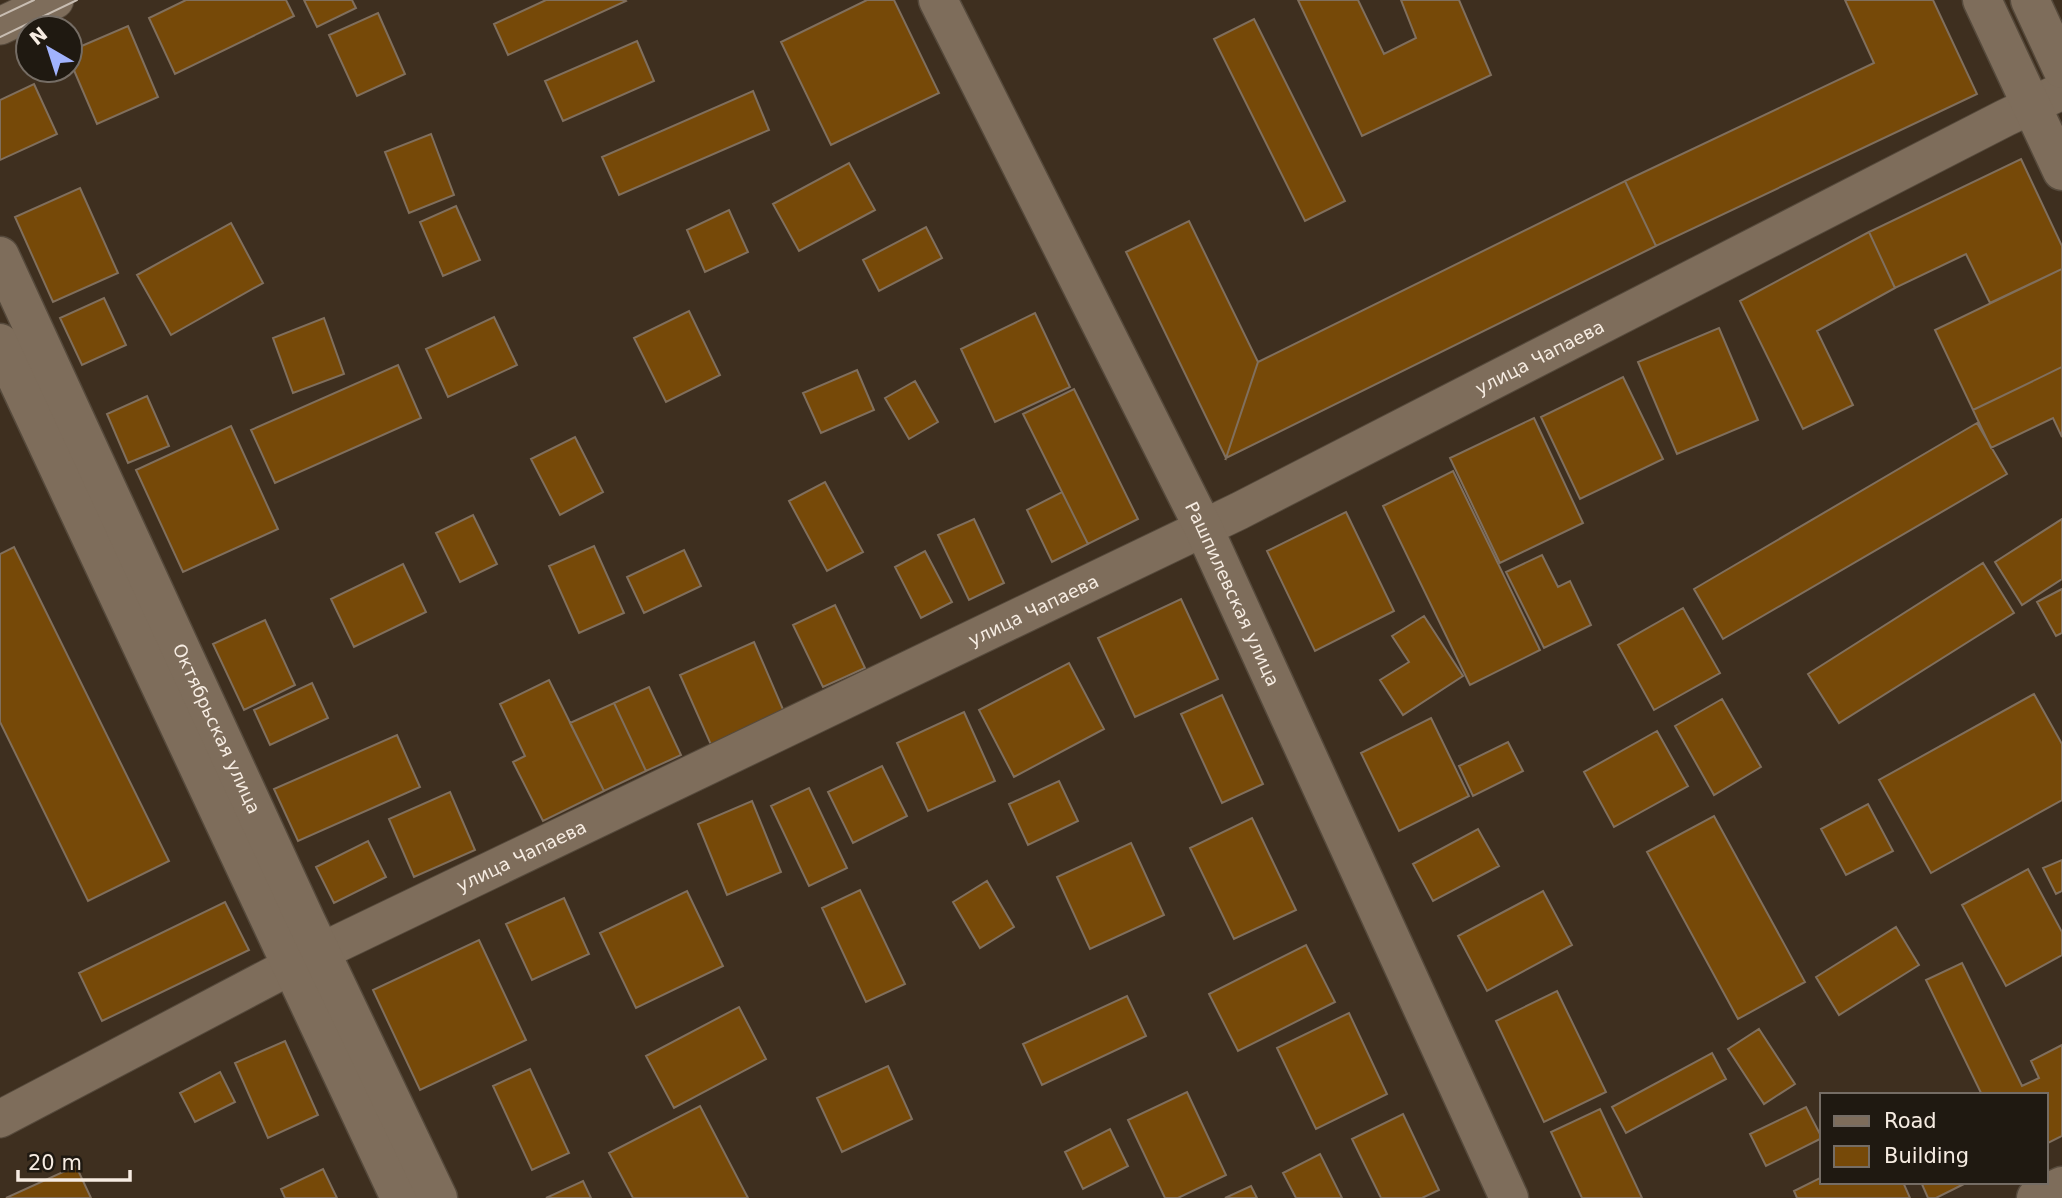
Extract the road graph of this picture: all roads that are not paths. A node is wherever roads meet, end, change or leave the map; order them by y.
1 (55, 0) edge
2 (938, 0) edge
3 (1982, 0) edge
4 (2030, 0) edge
5 (0, 26) edge
6 (2062, 69) edge
7 (2047, 99) edge
8 (2062, 171) edge
9 (0, 256) edge
10 (0, 342) edge
11 (1203, 527) junction
12 (306, 959) junction
13 (0, 1119) edge
14 (2062, 1186) edge
15 (400, 1198) edge
16 (438, 1198) edge
17 (1509, 1198) edge
18 (2036, 1198) edge

1 - 5 street
2 - 11 street, Рашпилевская улица
3 - 7 street
4 - 6 street
7 - 8 street
7 - 11 street, улица Чапаева
9 - 12 street, Октябрьская улица
10 - 12 street, Октябрьская улица
11 - 12 street, улица Чапаева
11 - 17 street, Рашпилевская улица
12 - 13 street, улица Чапаева
12 - 15 street, Октябрьская улица
12 - 16 street, Октябрьская улица
14 - 18 street

